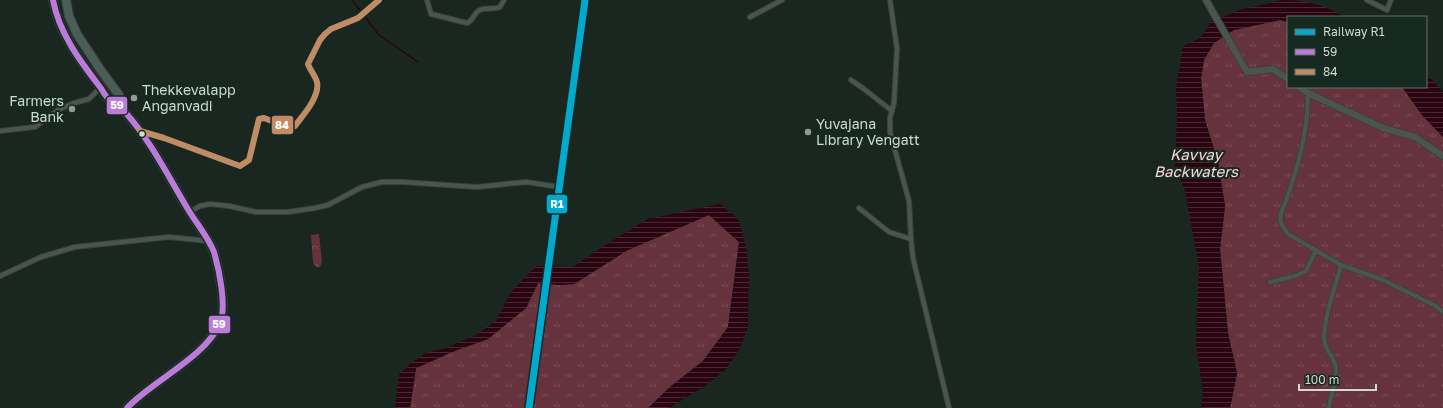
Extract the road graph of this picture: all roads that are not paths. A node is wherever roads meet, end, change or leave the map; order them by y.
1 (53, 0) edge
2 (66, 0) edge
3 (379, 0) edge
4 (427, 0) edge
5 (504, 0) edge
6 (782, 0) edge
7 (890, 0) edge
8 (1206, 0) edge
9 (1367, 0) edge
10 (1391, 0) edge
11 (750, 17) dead end
12 (1287, 78) edge
13 (851, 80) dead end
14 (101, 88) junction
15 (1300, 88) edge
16 (1308, 93) junction
17 (124, 110) junction
18 (892, 111) junction
19 (0, 131) edge
20 (140, 131) junction
21 (1443, 156) edge
22 (554, 186) dead end
23 (860, 208) dead end
24 (190, 212) junction
25 (911, 239) junction
26 (208, 241) junction
27 (1316, 250) junction
28 (1341, 265) junction
29 (0, 276) edge
30 (1270, 282) dead end
31 (1443, 312) edge
32 (127, 408) edge
33 (949, 408) edge
34 (1329, 408) edge

1 - 14 highway
2 - 17 highway
3 - 20 street
4 - 5 street
6 - 11 street
7 - 18 street
8 - 12 street
9 - 10 street
13 - 18 street
14 - 17 highway
14 - 19 street
15 - 16 street
16 - 21 street
16 - 27 street
17 - 20 highway
18 - 25 street
20 - 24 highway
22 - 24 street
23 - 25 street
24 - 26 highway
25 - 33 street
26 - 29 street
26 - 32 highway
27 - 28 street
27 - 30 street
28 - 31 street
28 - 34 street

